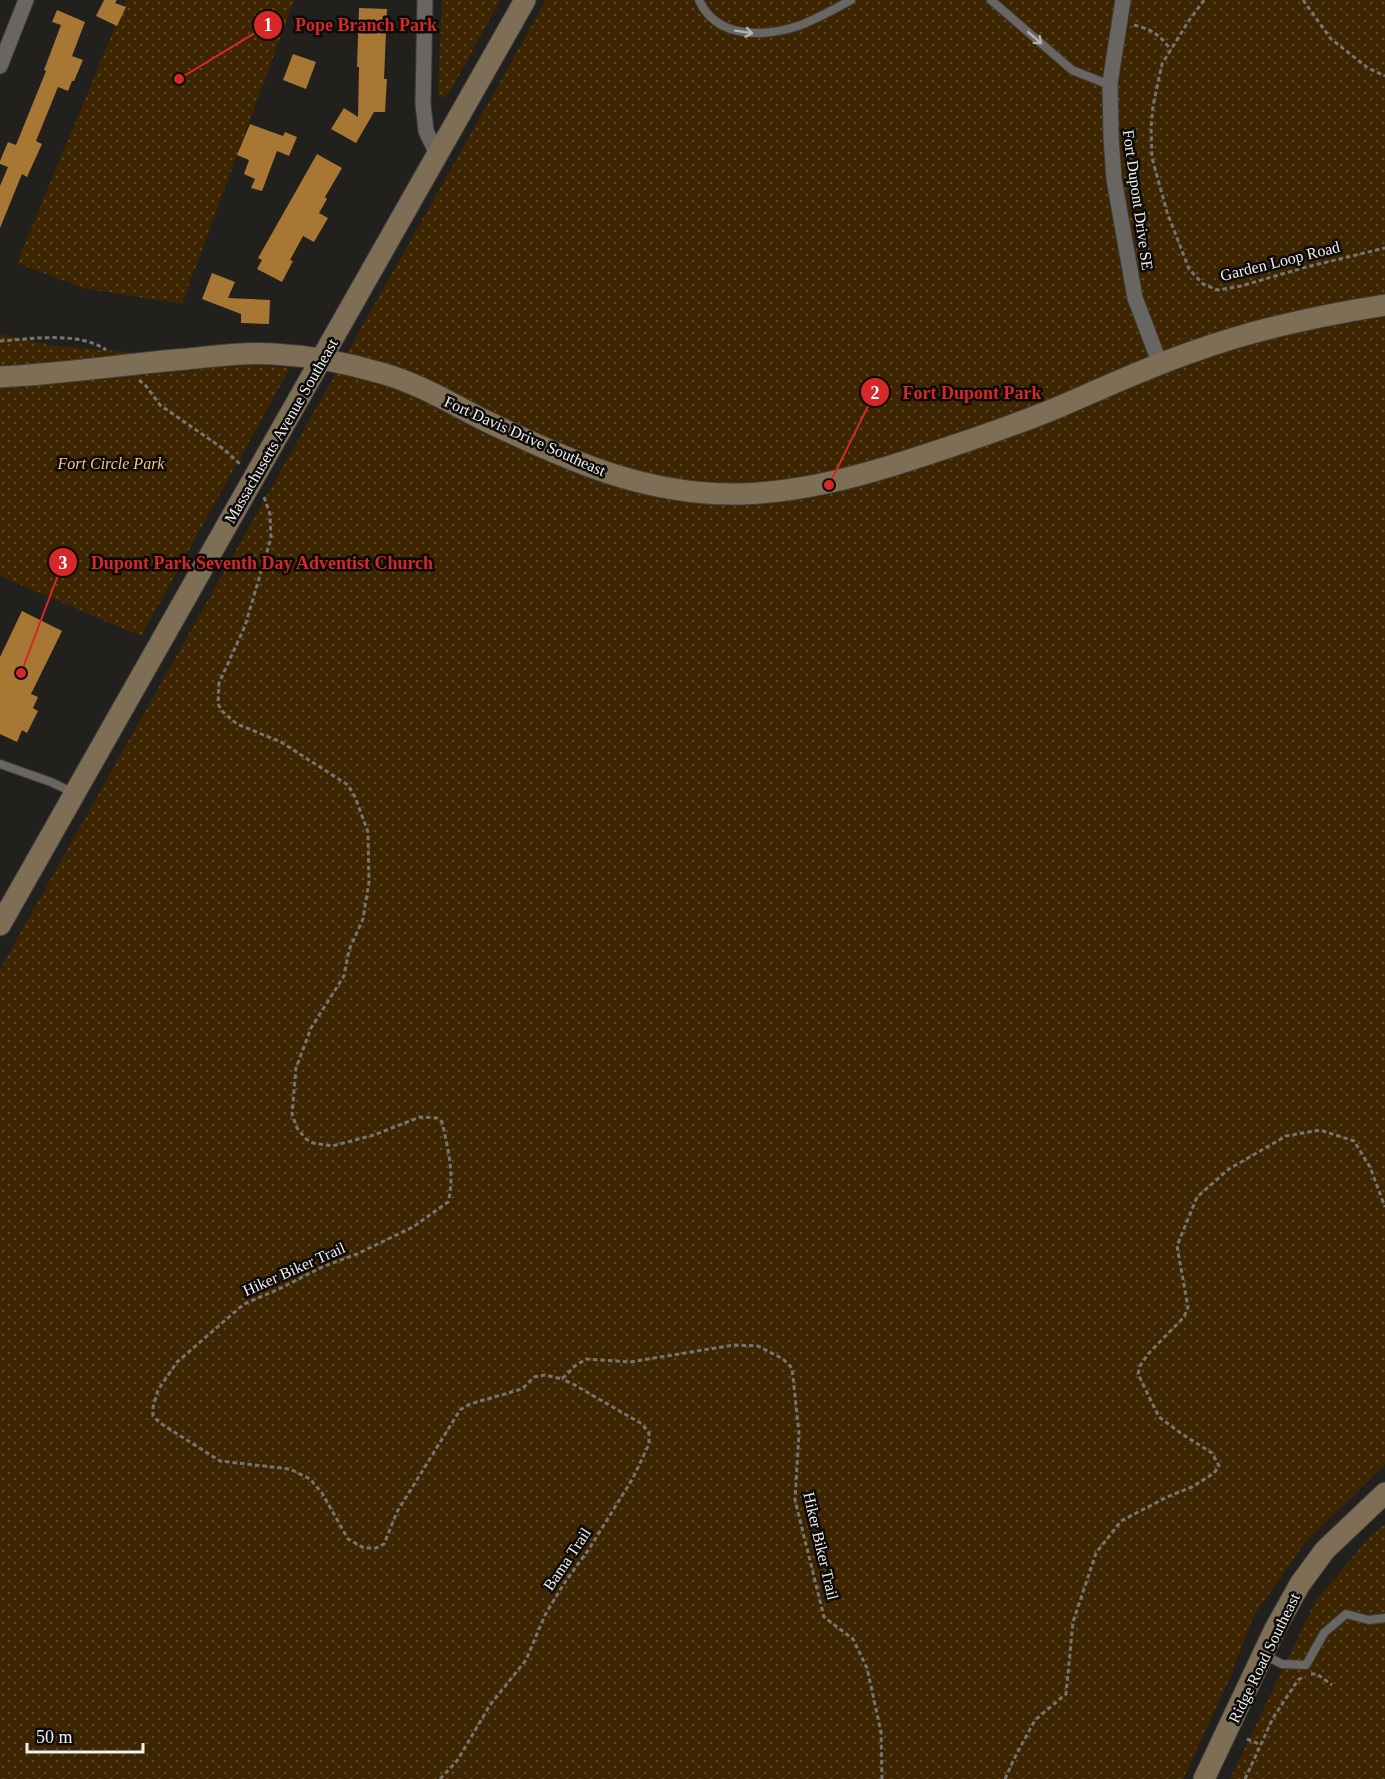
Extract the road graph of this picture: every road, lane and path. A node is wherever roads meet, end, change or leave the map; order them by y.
1 (26, 0) edge
2 (425, 0) edge
3 (525, 0) edge
4 (699, 0) edge
5 (851, 0) edge
6 (991, 0) edge
7 (1123, 0) edge
8 (1204, 0) edge
9 (1303, 0) edge
10 (1120, 18) junction
11 (1171, 50) junction
12 (0, 66) edge
13 (1385, 76) edge
14 (1110, 83) junction
15 (438, 156) junction
16 (1385, 248) edge
17 (1385, 305) edge
18 (0, 341) edge
19 (111, 353) dead end
20 (321, 360) junction
21 (1160, 364) junction
22 (0, 377) edge
23 (138, 379) dead end
24 (241, 465) dead end
25 (261, 492) dead end
26 (0, 764) edge
27 (75, 794) junction
28 (0, 925) edge
29 (1385, 1207) edge
30 (562, 1379) junction
31 (1385, 1493) edge
32 (1385, 1618) edge
33 (1262, 1654) junction
34 (1332, 1685) dead end
35 (1247, 1739) dead end
36 (1261, 1745) junction
37 (440, 1779) edge
38 (882, 1779) edge
39 (1005, 1779) edge
40 (1204, 1779) edge
41 (1245, 1779) edge

1 - 12 street
2 - 15 street
3 - 15 main road, Massachusetts Avenue Southeast
4 -> 5 lane
6 -> 14 lane
7 - 10 street, Fort Dupont Drive SE
8 - 11 path, Garden Loop Road
9 - 13 path
10 - 11 path
10 - 14 street, Fort Dupont Drive SE
11 - 16 path, Garden Loop Road
14 - 21 street, Fort Dupont Drive SE
15 - 20 main road, Massachusetts Avenue Southeast
17 - 21 main road, Fort Davis Drive Southeast
18 - 19 path
20 - 21 main road, Fort Davis Drive Southeast
20 - 22 main road, Fort Davis Drive Southeast
20 - 27 main road, Massachusetts Avenue Southeast
23 - 24 path
25 - 30 path, Hiker Biker Trail
26 - 27 lane
27 - 28 main road, Massachusetts Avenue Southeast
29 - 39 path
30 - 37 path, Bama Trail
30 - 38 path, Hiker Biker Trail
31 - 33 main road, Ridge Road Southeast
32 - 33 lane
33 - 40 main road, Ridge Road Southeast
34 - 36 path
35 - 36 path
36 - 41 path

